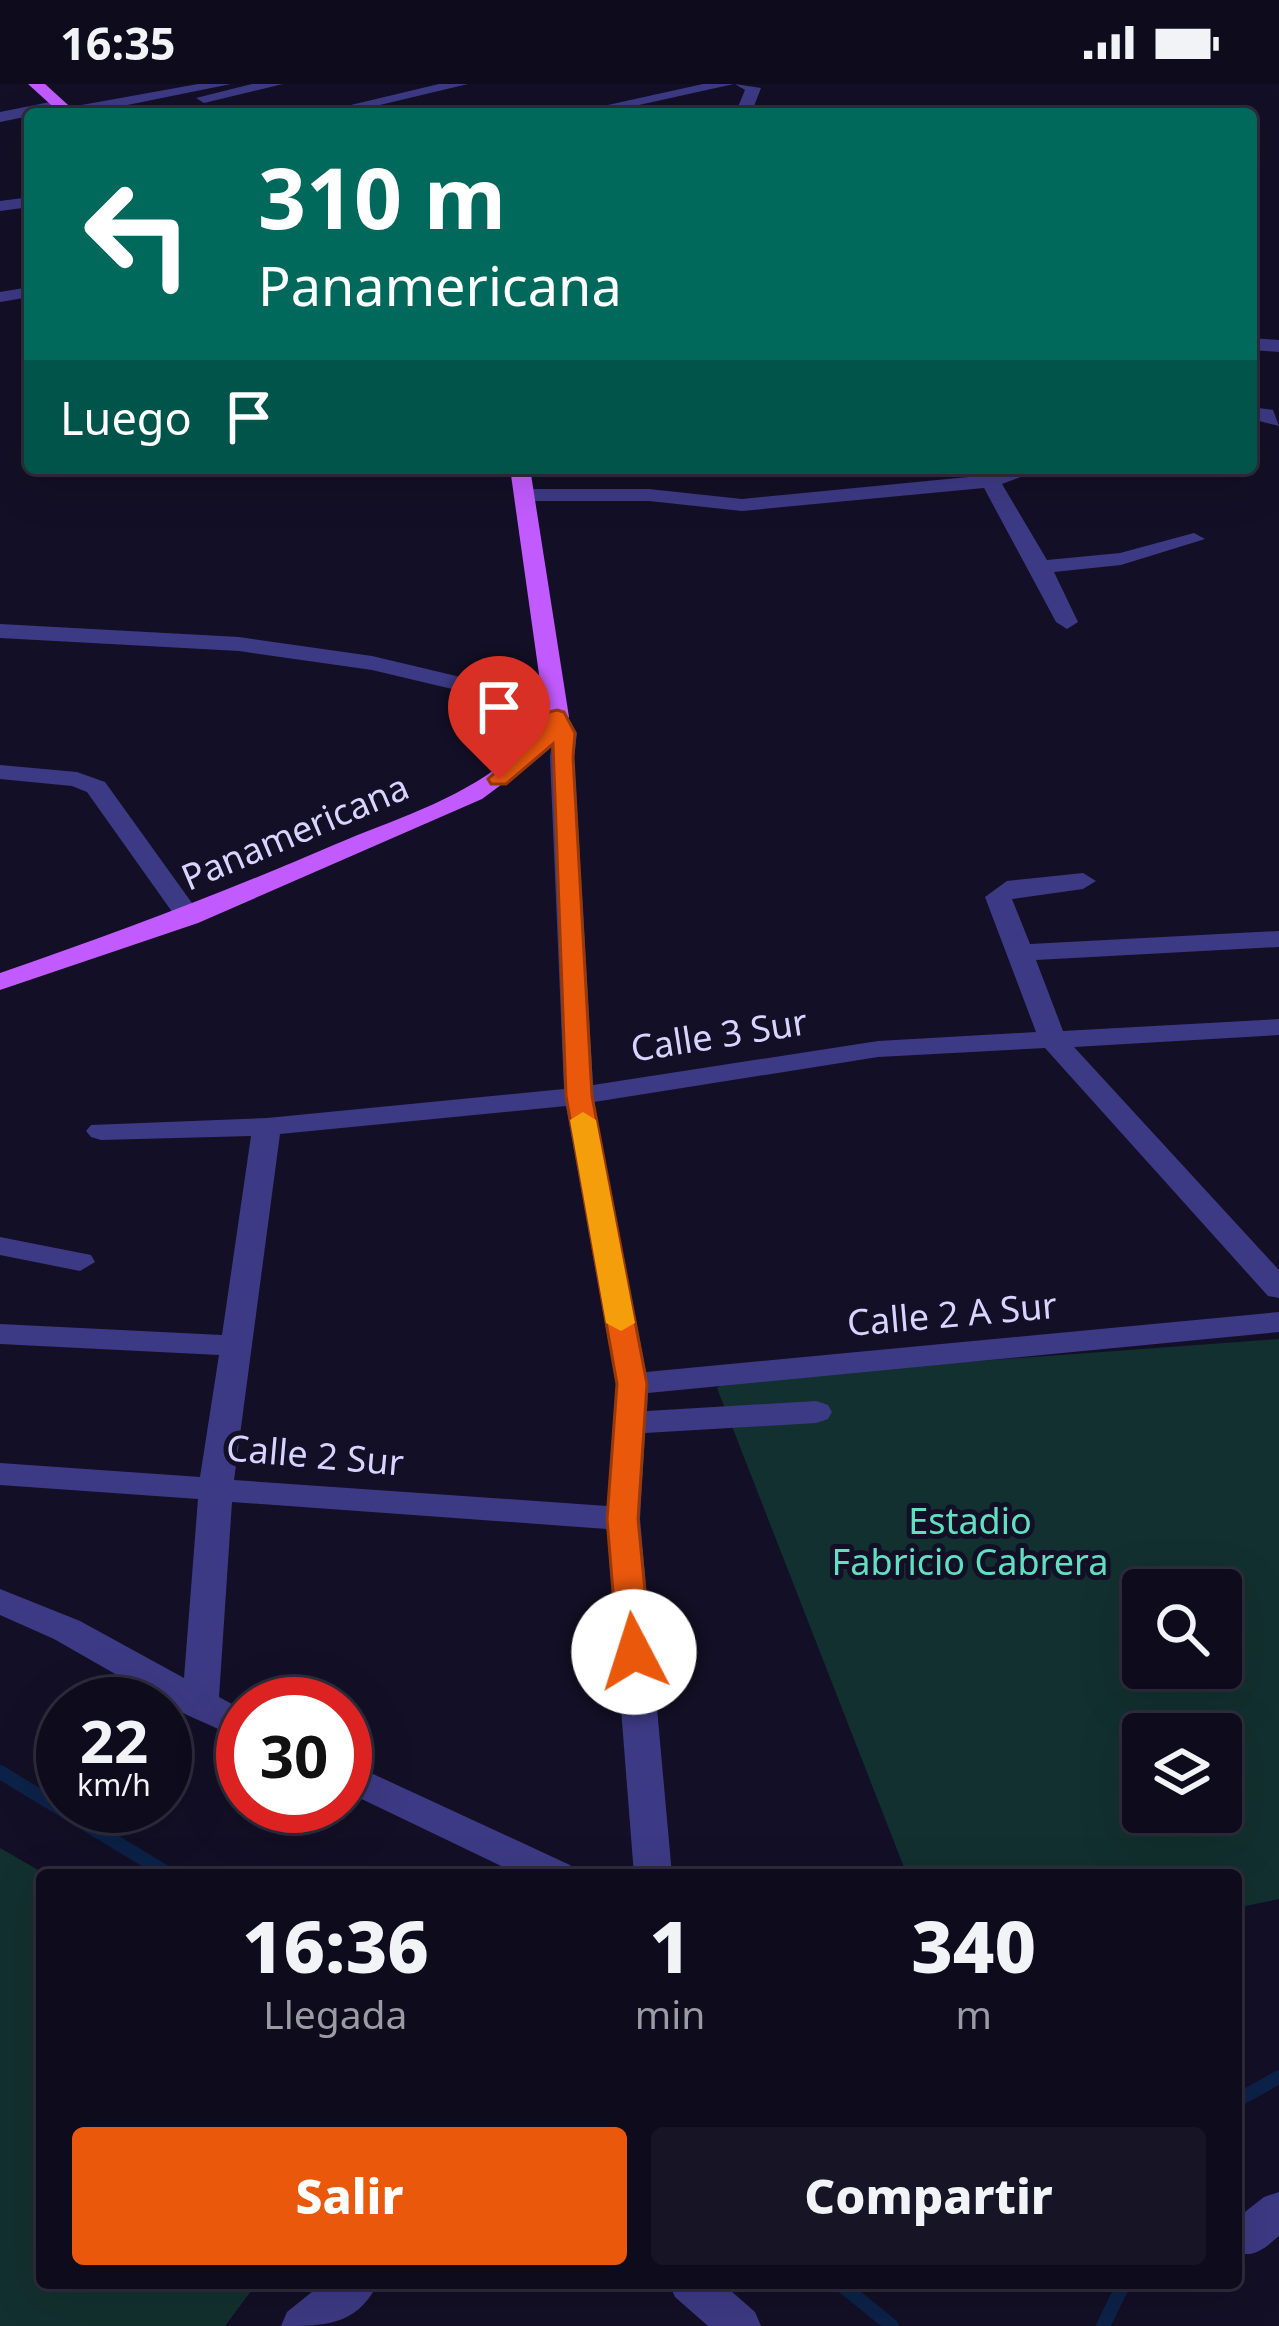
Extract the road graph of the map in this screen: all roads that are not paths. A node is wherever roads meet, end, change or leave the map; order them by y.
1 (36, 84) edge
2 (224, 84) edge
3 (274, 84) edge
4 (460, 84) edge
5 (726, 84) edge
6 (743, 84) edge
7 (64, 108) edge
8 (78, 108) edge
9 (152, 108) edge
10 (349, 108) edge
11 (639, 108) edge
12 (745, 108) edge
13 (521, 474) edge
14 (872, 474) edge
15 (1013, 474) edge
16 (990, 481) junction
17 (886, 494) junction
18 (524, 495) junction
19 (1194, 539) dead end
20 (1041, 567) junction
21 (1067, 622) dead end
22 (0, 631) edge
23 (551, 684) junction
24 (557, 717) junction
25 (0, 772) edge
26 (1083, 881) dead end
27 (189, 916) junction
28 (1279, 938) edge
29 (1020, 953) junction
30 (0, 982) edge
31 (1279, 1027) edge
32 (1053, 1040) junction
33 (579, 1096) junction
34 (267, 1127) junction
35 (100, 1131) dead end
36 (0, 1246) edge
37 (80, 1262) dead end
38 (1279, 1289) edge
39 (1279, 1322) edge
40 (0, 1334) edge
41 (234, 1346) junction
42 (632, 1384) junction
43 (816, 1412) dead end
44 (629, 1424) junction
45 (0, 1474) edge
46 (216, 1486) junction
47 (623, 1519) junction
48 (0, 1601) edge
49 (200, 1706) junction
50 (216, 1714) edge
51 (372, 1788) edge
52 (543, 1869) edge
53 (652, 1869) edge
54 (349, 2289) edge
55 (698, 2289) edge
56 (303, 2326) edge
57 (739, 2326) edge

1 - 7 main road
2 - 8 street
3 - 9 street
4 - 10 street
5 - 11 street
6 - 12 street
13 - 18 main road
14 - 17 street
15 - 16 street
16 - 17 street
16 - 20 street
17 - 18 street
18 - 23 main road
19 - 20 street
20 - 21 street
22 - 23 street
23 - 24 main road
24 - 27 main road, Panamericana
24 - 33 street
25 - 27 street
26 - 29 street
27 - 30 main road, Panamericana
28 - 29 street
29 - 32 street
31 - 32 street, Calle 3 Sur
32 - 33 street, Calle 3 Sur
32 - 38 street
33 - 34 street, Calle 3 Sur
33 - 42 street
34 - 35 street, Calle 3 Sur
34 - 41 street
36 - 37 street
39 - 42 street, Calle 2 A Sur
40 - 41 street
41 - 46 street
42 - 44 street
43 - 44 street
44 - 47 street
45 - 46 street, Calle 2 Sur
46 - 47 street, Calle 2 Sur
46 - 49 street
47 - 53 street
48 - 49 street
49 - 50 street
51 - 52 street
54 - 56 street
55 - 57 street

